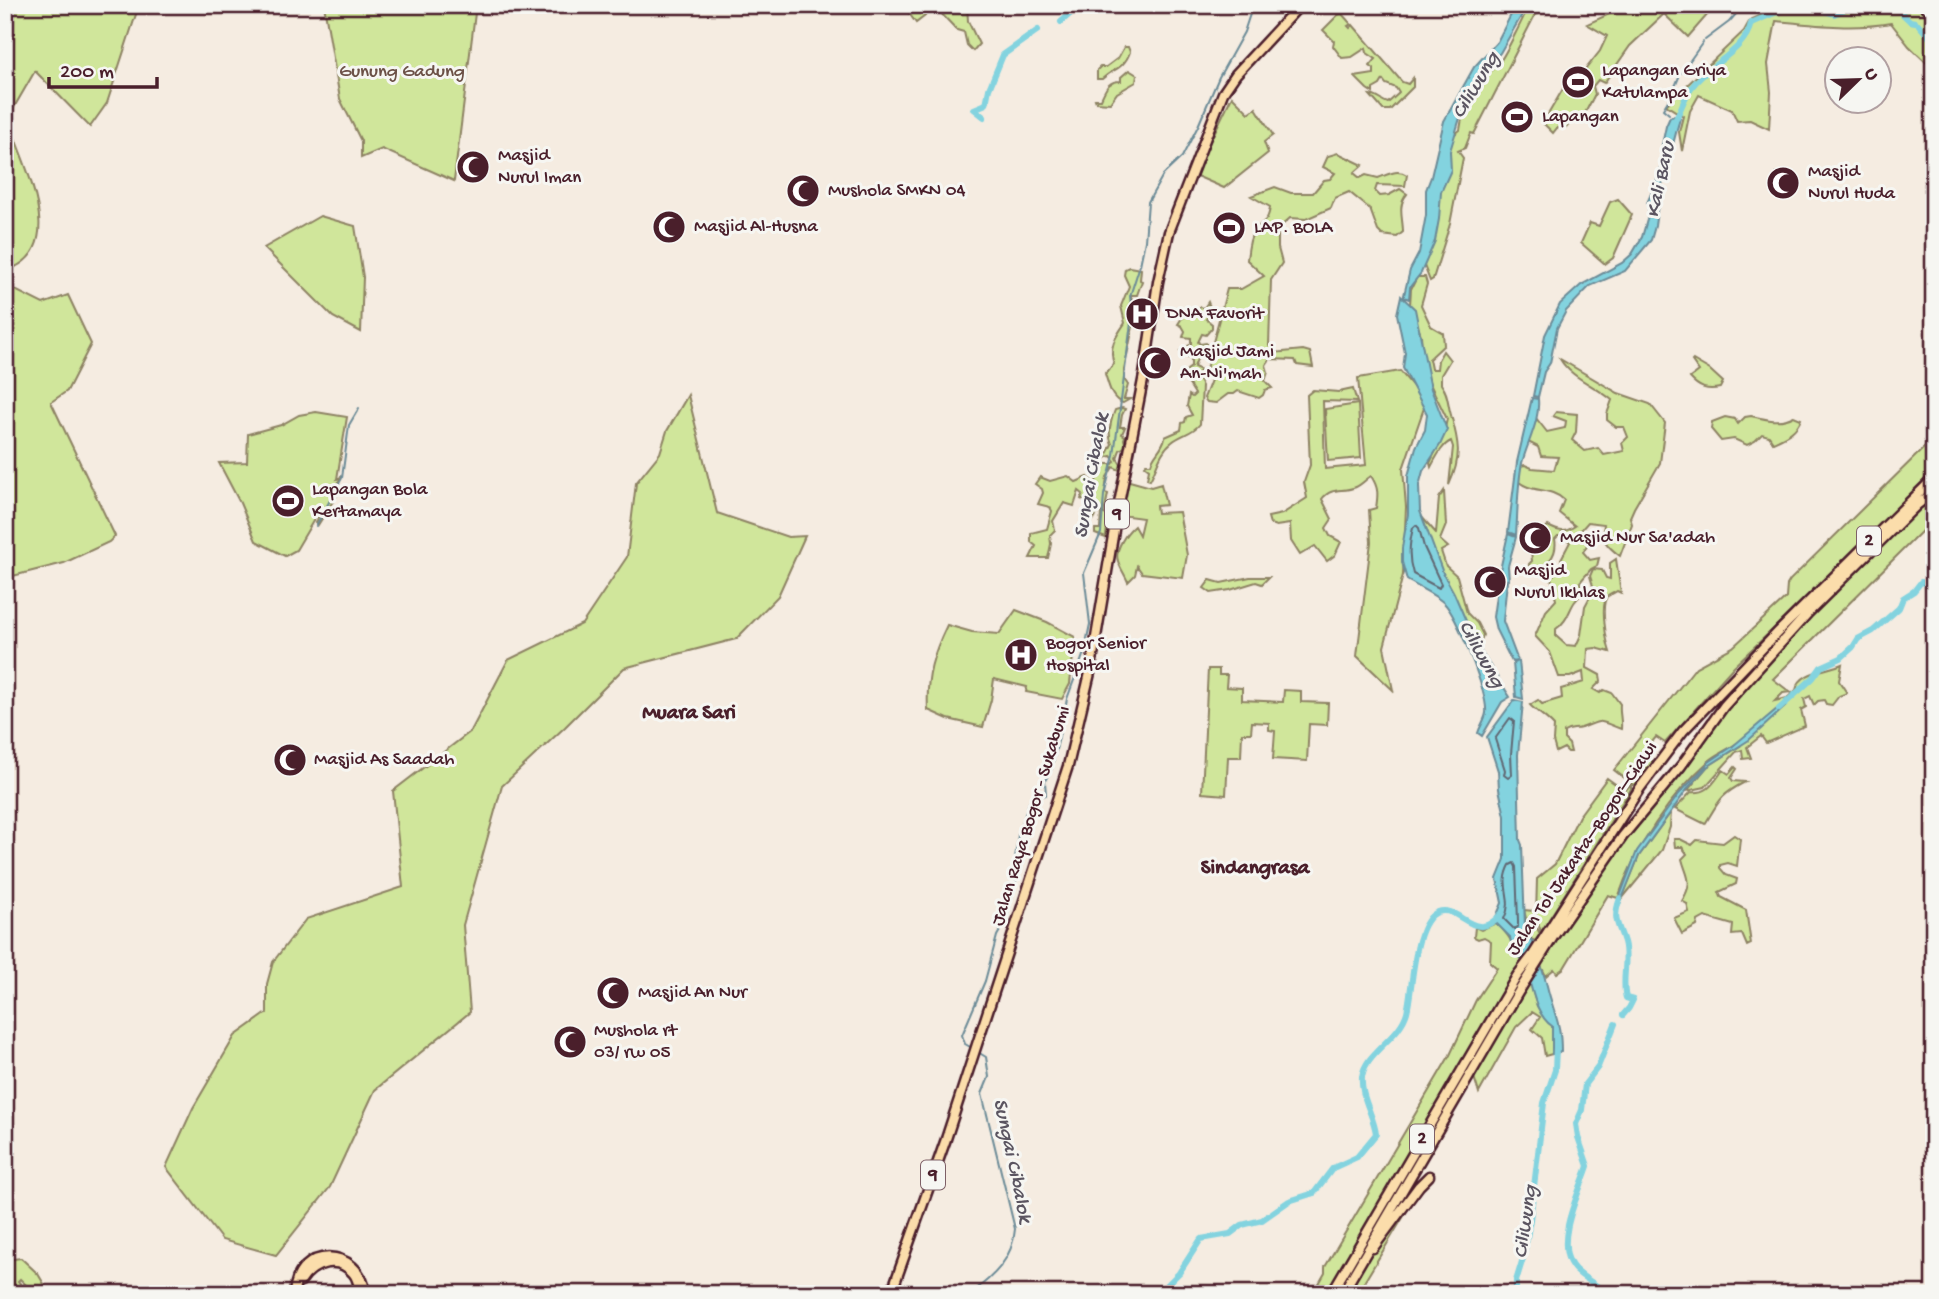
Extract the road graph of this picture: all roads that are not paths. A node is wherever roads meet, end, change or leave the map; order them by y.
1 (1300, 5) edge
2 (1920, 5) edge
3 (1934, 15) edge
4 (1934, 478) edge
5 (1934, 492) edge
6 (1805, 605) junction
7 (1785, 621) dead end
8 (1636, 787) dead end
9 (1614, 830) junction
10 (1550, 935) junction
11 (1516, 988) junction
12 (1502, 1020) junction
13 (1474, 1077) dead end
14 (1429, 1176) dead end
15 (1356, 1268) junction
16 (297, 1294) edge
17 (360, 1294) edge
18 (366, 1294) edge
19 (891, 1294) edge
20 (1331, 1294) edge
21 (1342, 1294) edge

1 - 19 highway, Jalan Raya Bogor - Sukabumi / 9
2 - 3 street
4 - 6 highway, Jalan Tol Jakarta–Bogor–Ciawi / 2
5 - 10 highway, Jalan Tol Jakarta–Bogor–Ciawi / 2
6 - 7 highway
6 - 9 highway, Jalan Tol Jakarta–Bogor–Ciawi / 2
8 - 9 highway
9 - 10 highway, Jalan Tol Jakarta–Bogor–Ciawi / 2
10 - 11 highway, Jalan Tol Jakarta–Bogor–Ciawi / 2
11 - 12 highway, Jalan Tol Jakarta–Bogor–Ciawi / 2
11 - 20 highway, Jalan Tol Jakarta–Bogor–Ciawi / 2
12 - 13 highway
12 - 15 highway, Jalan Tol Jakarta–Bogor–Ciawi / 2
14 - 15 highway
15 - 21 highway, Jalan Tol Jakarta–Bogor–Ciawi / 2
16 - 17 highway
16 - 18 highway

